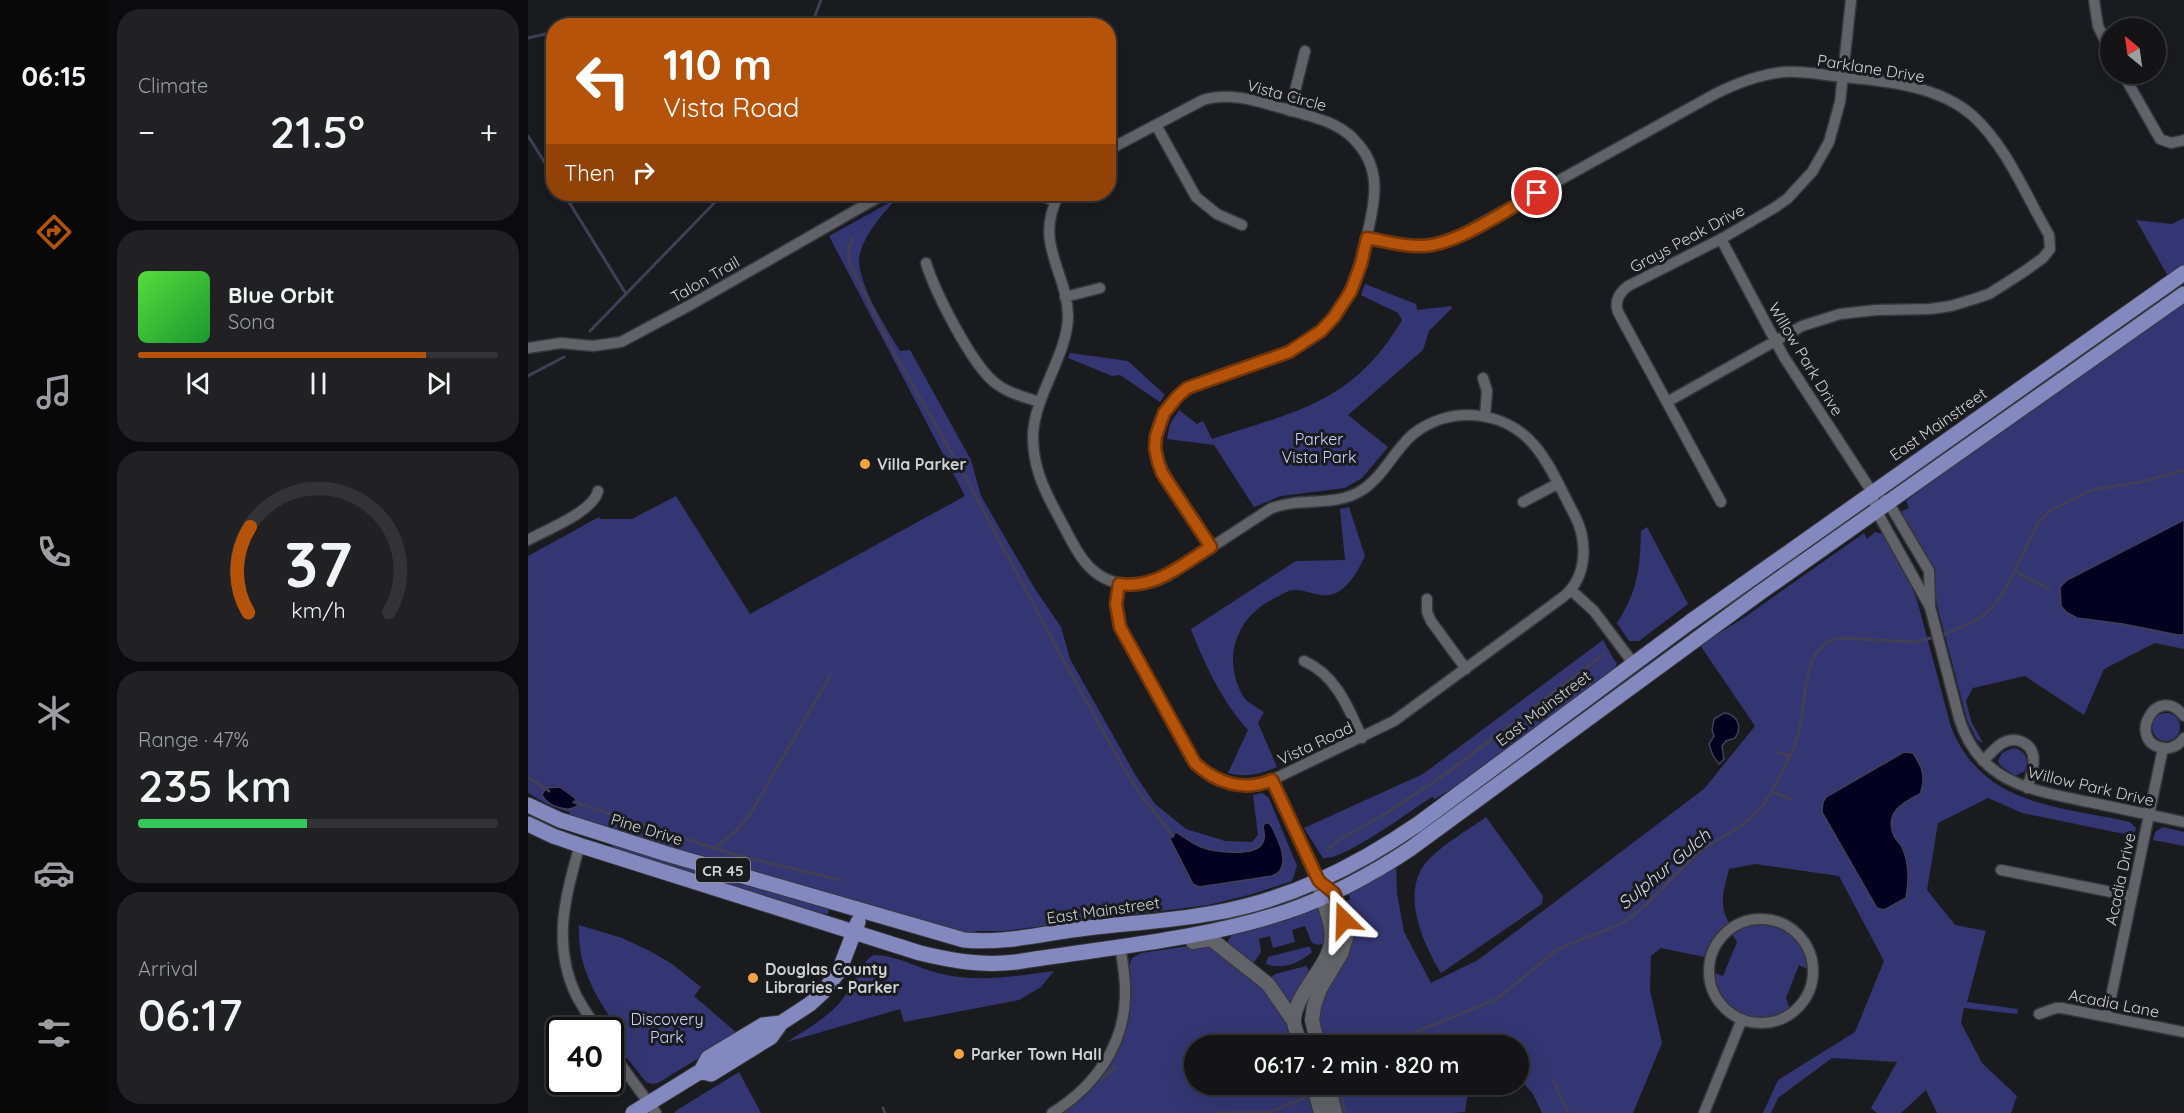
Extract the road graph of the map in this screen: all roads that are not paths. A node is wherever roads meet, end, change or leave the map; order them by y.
1 (1851, 0) edge
2 (2094, 0) edge
3 (2100, 30) edge
4 (1305, 51) dead end
5 (1844, 77) junction
6 (2129, 84) edge
7 (1290, 111) junction
8 (1156, 125) junction
9 (2184, 140) edge
10 (1116, 146) edge
11 (872, 201) edge
12 (1056, 201) edge
13 (1242, 225) dead end
14 (1367, 238) junction
15 (1721, 238) junction
16 (926, 262) dead end
17 (2184, 273) edge
18 (1100, 288) dead end
19 (2184, 294) edge
20 (1065, 297) junction
21 (1775, 341) junction
22 (528, 348) edge
23 (1483, 378) dead end
24 (1040, 402) junction
25 (1667, 402) junction
26 (1485, 416) junction
27 (1557, 484) junction
28 (598, 491) dead end
29 (1872, 492) junction
30 (1522, 502) dead end
31 (1721, 502) dead end
32 (1882, 506) junction
33 (528, 540) edge
34 (1211, 547) junction
35 (1119, 584) junction
36 (1571, 590) junction
37 (1427, 599) dead end
38 (1930, 607) junction
39 (1304, 661) dead end
40 (1633, 663) junction
41 (1466, 669) junction
42 (2184, 716) edge
43 (1362, 738) junction
44 (2184, 738) edge
45 (2163, 748) junction
46 (1983, 761) junction
47 (1272, 780) junction
48 (2027, 788) junction
49 (528, 805) edge
50 (2148, 814) junction
51 (2184, 822) edge
52 (528, 824) edge
53 (580, 845) junction
54 (2001, 870) dead end
55 (1319, 881) junction
56 (1328, 895) junction
57 (2131, 896) junction
58 (862, 911) junction
59 (855, 931) junction
60 (1162, 939) junction
61 (1120, 946) junction
62 (2039, 1014) dead end
63 (2107, 1016) junction
64 (590, 1017) edge
65 (1742, 1019) junction
66 (1293, 1020) junction
67 (2184, 1032) edge
68 (1298, 1035) edge
69 (1315, 1035) edge
70 (624, 1069) edge
71 (1320, 1095) edge
72 (1329, 1095) edge
73 (652, 1108) edge
74 (1330, 1112) edge
75 (633, 1113) edge
76 (1052, 1113) edge
77 (1704, 1113) edge

1 - 5 street, Grays Peak Drive
2 - 3 street
4 - 7 street
5 - 14 street, Parklane Drive
5 - 15 street, Grays Peak Drive
5 - 21 street, Parklane Drive
6 - 9 street
7 - 8 street, Vista Circle
7 - 14 street, Vista Circle
8 - 10 street, Vista Circle
8 - 13 street
11 - 22 street, Talon Trail
12 - 20 street
14 - 34 street, Vista Circle
15 - 21 street, Willow Park Drive
15 - 25 street, Grays Peak Drive
16 - 24 street
17 - 29 main road, East Mainstreet
18 - 20 street
19 - 32 main road
20 - 24 street
21 - 25 street, Parklane Drive
21 - 29 street, Willow Park Drive
23 - 26 street
24 - 35 street
25 - 31 street, Grays Peak Drive
26 - 27 street
26 - 34 street
27 - 30 street
27 - 36 street
28 - 33 street
29 - 32 street, Willow Park Drive
29 - 40 main road, East Mainstreet
32 - 38 street, Willow Park Drive
32 - 38 street, Willow Park Drive
32 - 56 main road
34 - 35 street
35 - 47 street, Vista Road
36 - 40 street
36 - 41 street, Vista Road
37 - 41 street
38 - 46 street, Willow Park Drive
39 - 43 street
40 - 55 main road, East Mainstreet
41 - 43 street, Vista Road
42 - 45 street
43 - 47 street, Vista Road
44 - 45 street
45 - 50 street, Acadia Drive
46 - 48 street, Willow Park Drive
46 - 48 street
47 - 55 street
48 - 50 street, Willow Park Drive
49 - 58 main road, Pine Drive / CR 45
50 - 51 street, Willow Park Drive
50 - 57 street, Acadia Drive
52 - 53 main road, CR 45
53 - 59 main road, CR 45
53 - 64 street
54 - 57 street
55 - 56 street
55 - 58 main road, East Mainstreet
56 - 60 main road
56 - 66 street
56 - 69 street
57 - 63 street, Acadia Drive
58 - 59 main road
59 - 61 main road
59 - 73 main road
60 - 61 main road
60 - 66 street
61 - 76 street
62 - 63 street, Acadia Lane
63 - 67 street, Acadia Lane
65 - 65 street
65 - 77 street
66 - 68 street
70 - 73 street
71 - 74 street
72 - 74 street
73 - 75 main road

